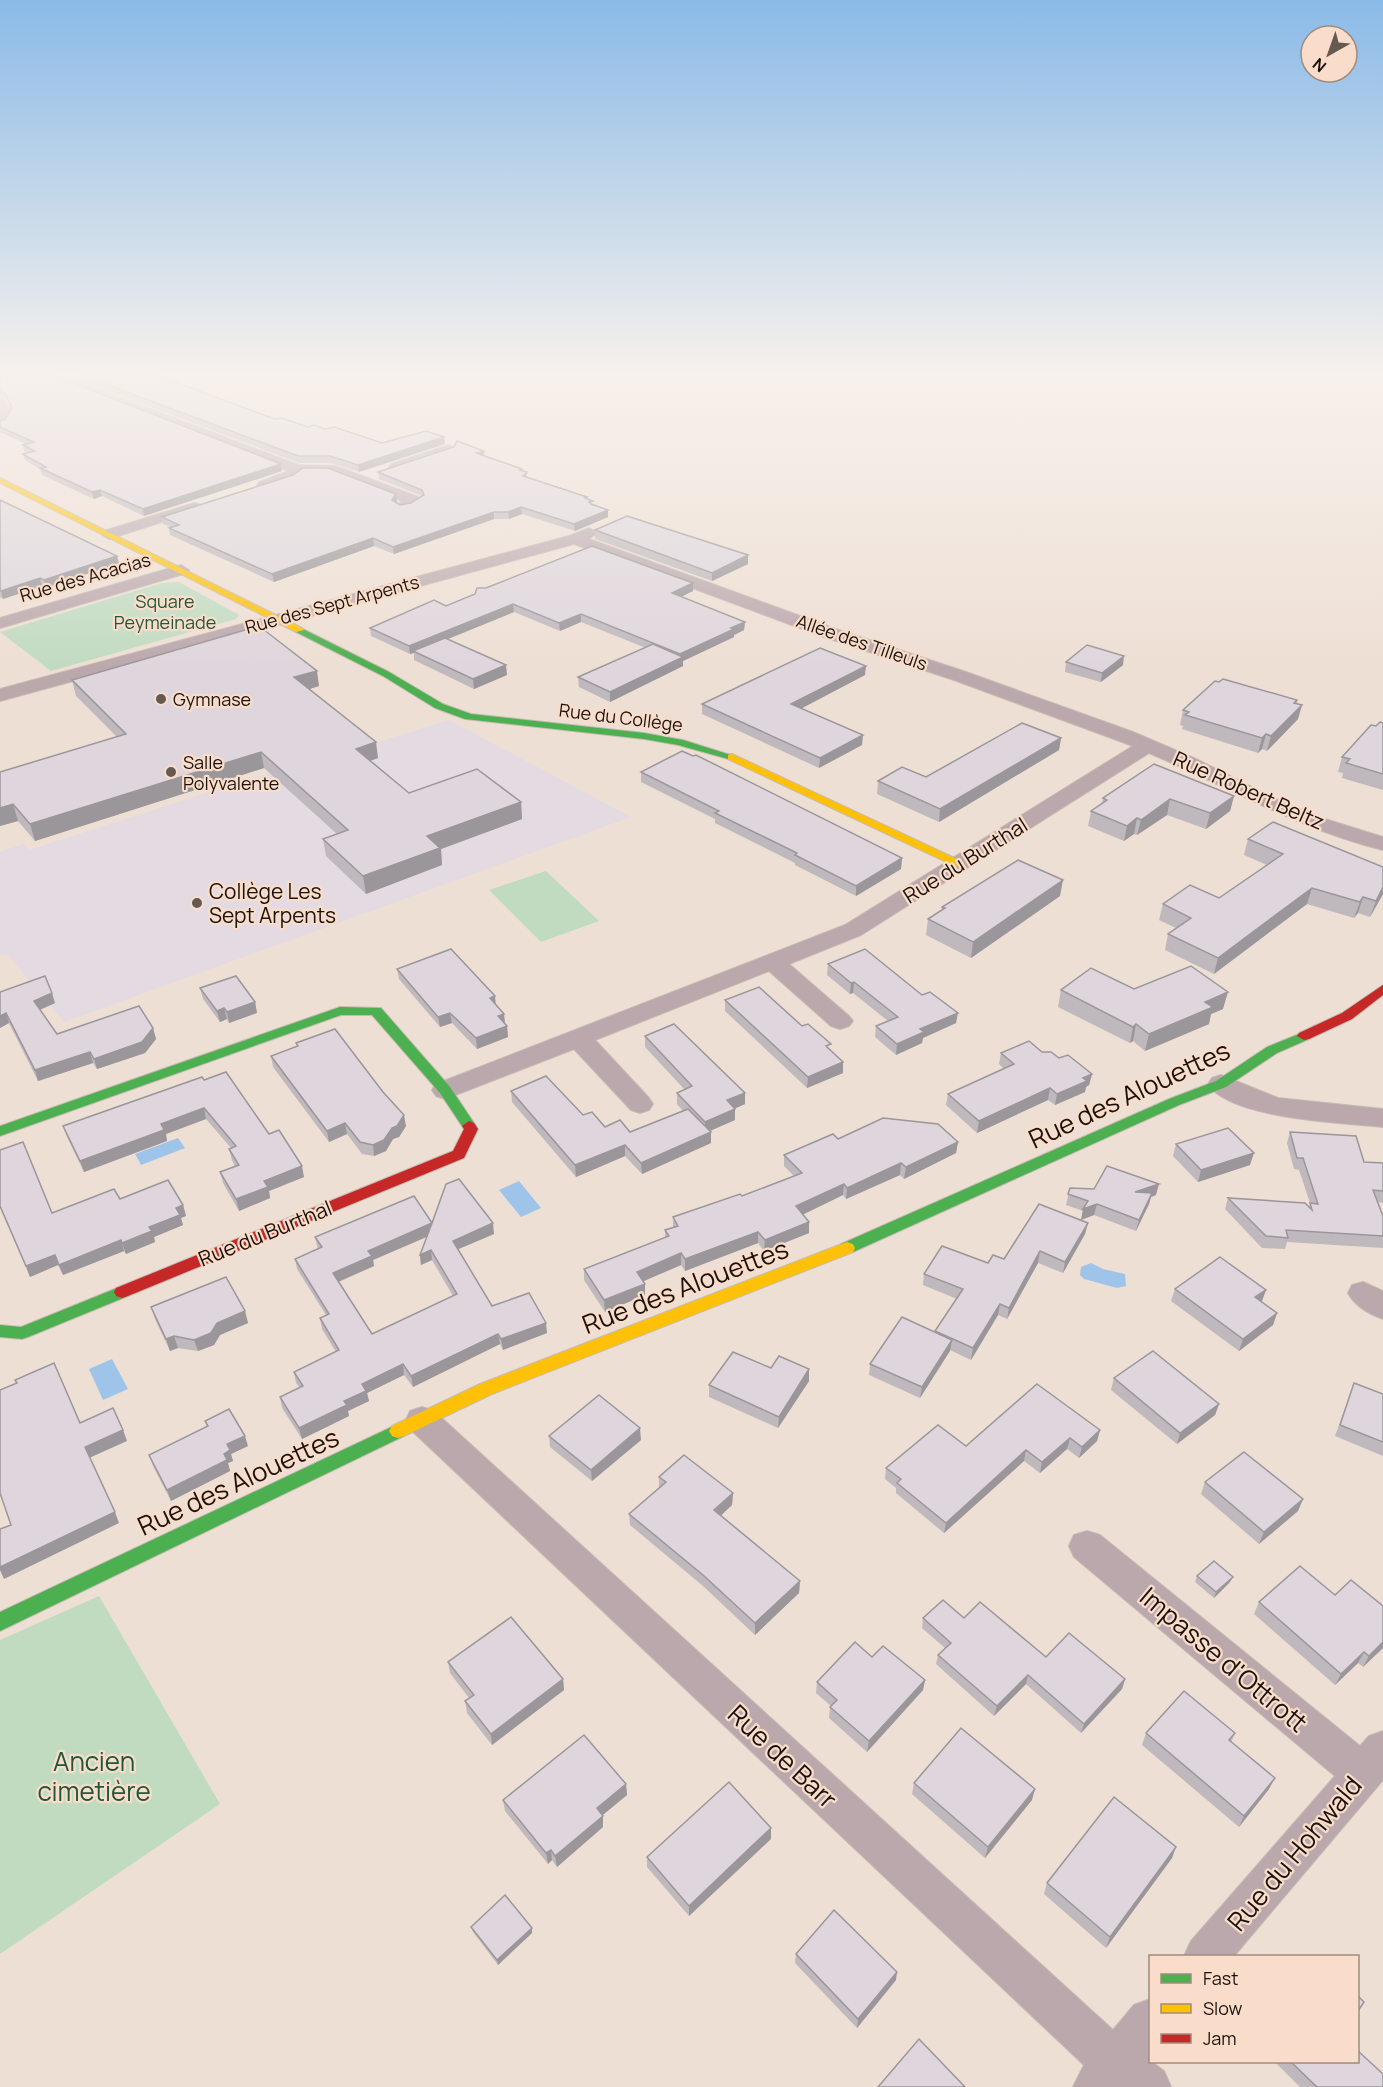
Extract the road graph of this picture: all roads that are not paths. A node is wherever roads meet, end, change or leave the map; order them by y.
1 (295, 473) edge
2 (343, 473) edge
3 (376, 473) edge
4 (359, 479) junction
5 (0, 480) edge
6 (245, 490) edge
7 (213, 501) edge
8 (402, 506) edge
9 (607, 525) edge
10 (109, 534) junction
11 (575, 539) junction
12 (181, 570) junction
13 (278, 619) junction
14 (0, 623) edge
15 (0, 695) edge
16 (1149, 745) junction
17 (1383, 844) edge
18 (959, 864) junction
19 (774, 963) junction
20 (1383, 989) edge
21 (840, 1021) dead end
22 (579, 1038) junction
23 (1221, 1084) junction
24 (445, 1090) junction
25 (640, 1104) dead end
26 (1383, 1118) edge
27 (0, 1131) edge
28 (0, 1331) edge
29 (422, 1420) junction
30 (1087, 1546) dead end
31 (0, 1622) edge
32 (1372, 1762) edge
33 (1207, 1955) edge
34 (1149, 2023) edge
35 (1120, 2079) edge

1 - 6 street
2 - 4 street
3 - 4 street
4 - 8 street
5 - 10 street, Rue du Collège
7 - 10 street
9 - 11 street, Rue des Sept Arpents
10 - 12 street, Rue du Collège
11 - 13 street, Rue des Sept Arpents
11 - 16 street, Allée des Tilleuls
12 - 13 street, Rue du Collège
12 - 14 street, Rue des Acacias
13 - 15 street, Rue des Sept Arpents
13 - 18 street, Rue du Collège
16 - 17 street, Rue Robert Beltz
16 - 18 street, Rue du Burthal
18 - 19 street, Rue du Burthal
19 - 21 street
19 - 22 street, Rue du Burthal
20 - 23 street, Rue des Alouettes
22 - 24 street, Rue du Burthal
22 - 25 street
23 - 26 street
23 - 29 street, Rue des Alouettes
24 - 27 street, Rue du Burthal
24 - 28 street, Rue du Burthal
29 - 31 street, Rue des Alouettes
29 - 35 street, Rue de Barr
30 - 32 street, Impasse d'Ottrott
32 - 33 street, Rue du Hohwald
34 - 35 street

